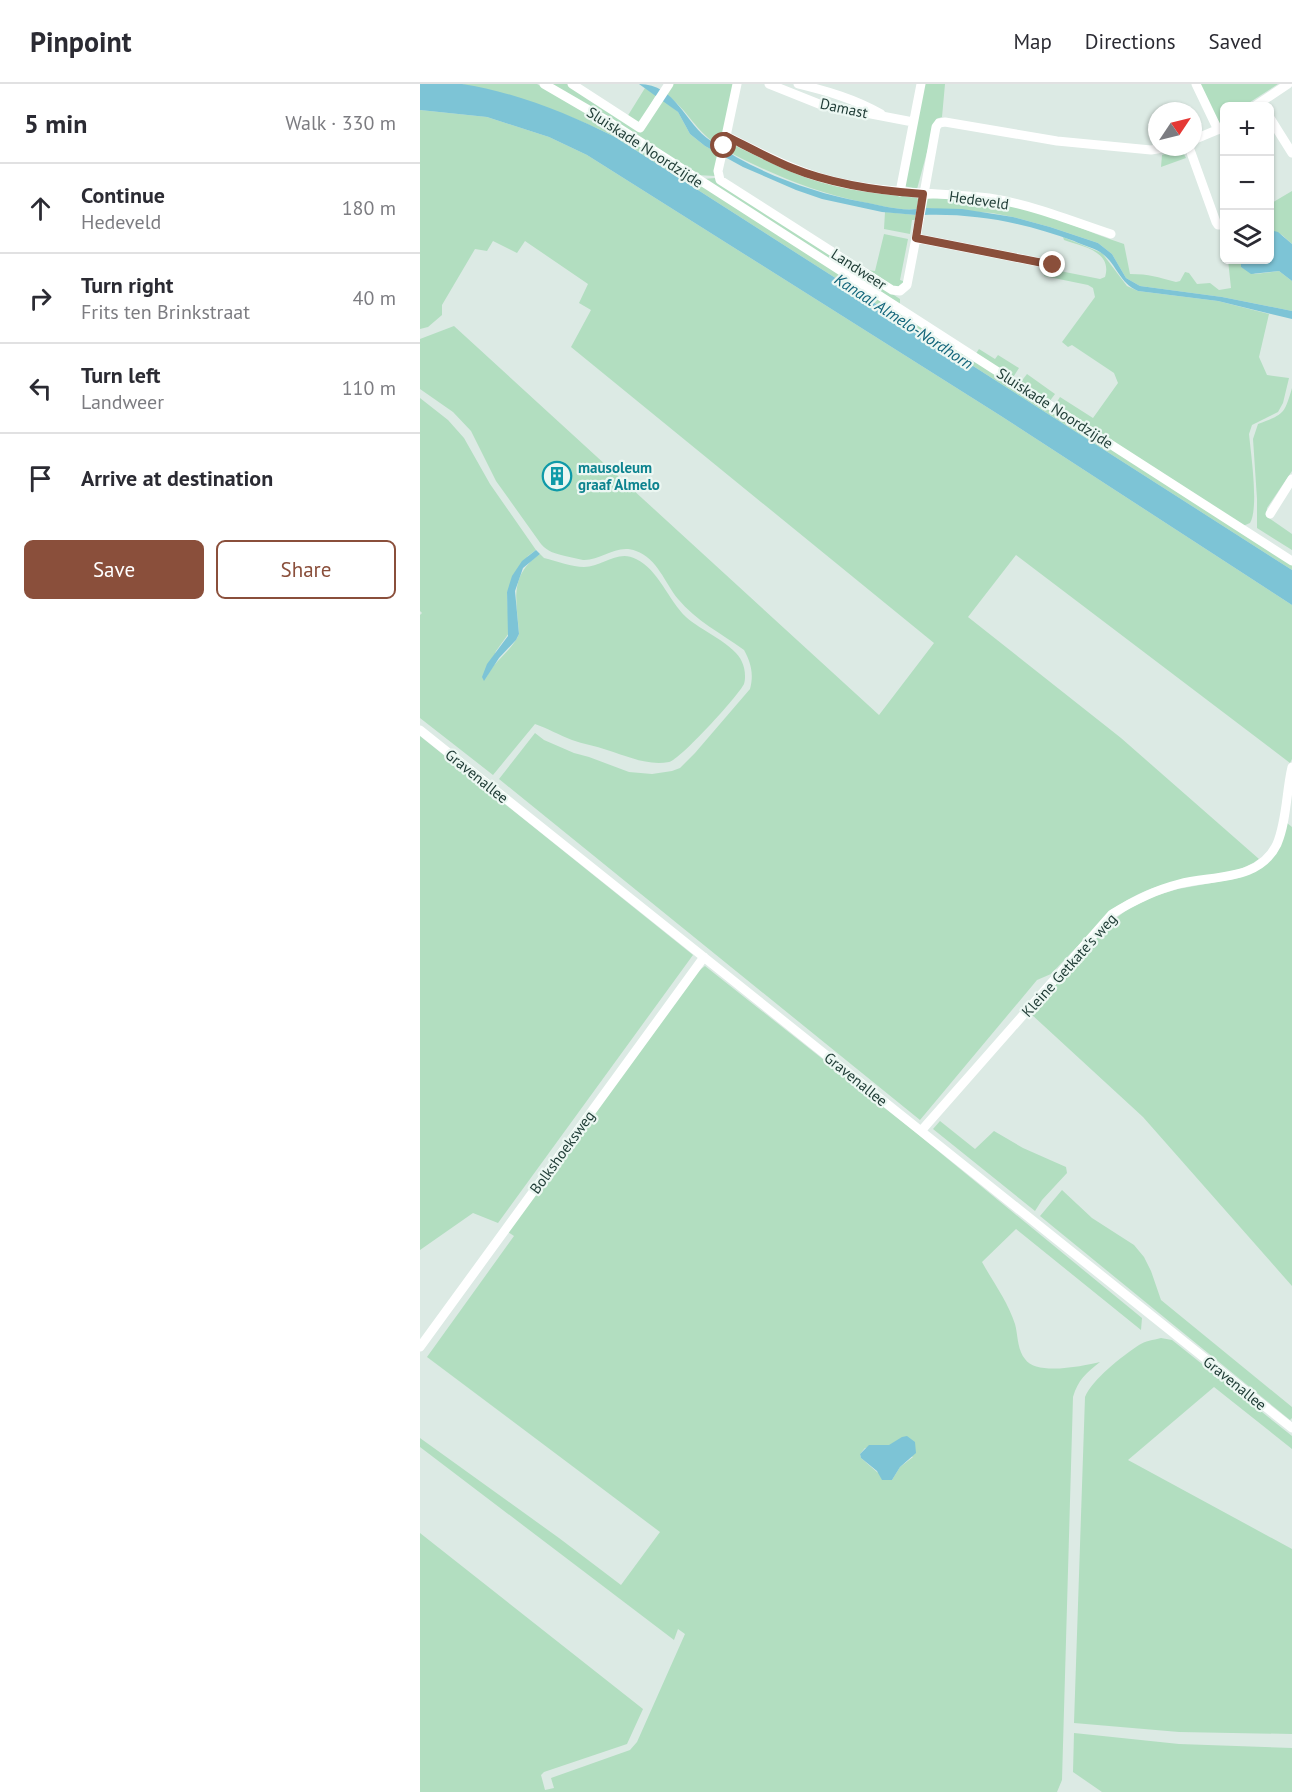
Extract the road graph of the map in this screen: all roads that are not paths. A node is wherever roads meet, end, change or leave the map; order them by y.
1 (543, 84) edge
2 (567, 84) edge
3 (572, 84) edge
4 (737, 84) edge
5 (769, 84) edge
6 (798, 84) edge
7 (921, 84) edge
8 (1196, 84) edge
9 (1288, 84) edge
10 (668, 85) edge
11 (560, 94) junction
12 (1264, 102) edge
13 (886, 116) junction
14 (913, 122) junction
15 (1274, 126) edge
16 (1220, 127) edge
17 (640, 129) junction
18 (1220, 129) edge
19 (1202, 136) edge
20 (634, 138) junction
21 (725, 141) junction
22 (1148, 150) edge
23 (1292, 153) edge
24 (1192, 156) edge
25 (900, 192) junction
26 (923, 194) junction
27 (1220, 224) edge
28 (1111, 234) dead end
29 (916, 238) junction
30 (1053, 265) dead end
31 (1292, 479) edge
32 (1270, 514) dead end
33 (1292, 561) edge
34 (420, 730) edge
35 (1292, 767) edge
36 (704, 957) junction
37 (921, 1131) junction
38 (420, 1347) edge
39 (1292, 1428) edge

1 - 11 street, Sluiskade Noordzijde
2 - 11 street
3 - 17 street
4 - 21 street
5 - 13 street, Damast
6 - 13 street, Damast
7 - 14 street
8 - 16 street
9 - 12 street
10 - 17 street
11 - 20 street, Sluiskade Noordzijde
13 - 14 street, Damast
14 - 25 street
15 - 23 street
17 - 20 street
18 - 19 street
20 - 33 street, Sluiskade Noordzijde
21 - 25 street, Hedeveld
21 - 29 street, Landweer
22 - 26 street
24 - 27 street
25 - 26 street, Hedeveld
26 - 28 street, Hedeveld
26 - 29 street
29 - 30 street
31 - 32 street
34 - 36 street, Gravenallee
35 - 37 street, Kleine Getkate's weg
36 - 37 street, Gravenallee
36 - 38 street, Bolkshoeksweg
37 - 39 street, Gravenallee

